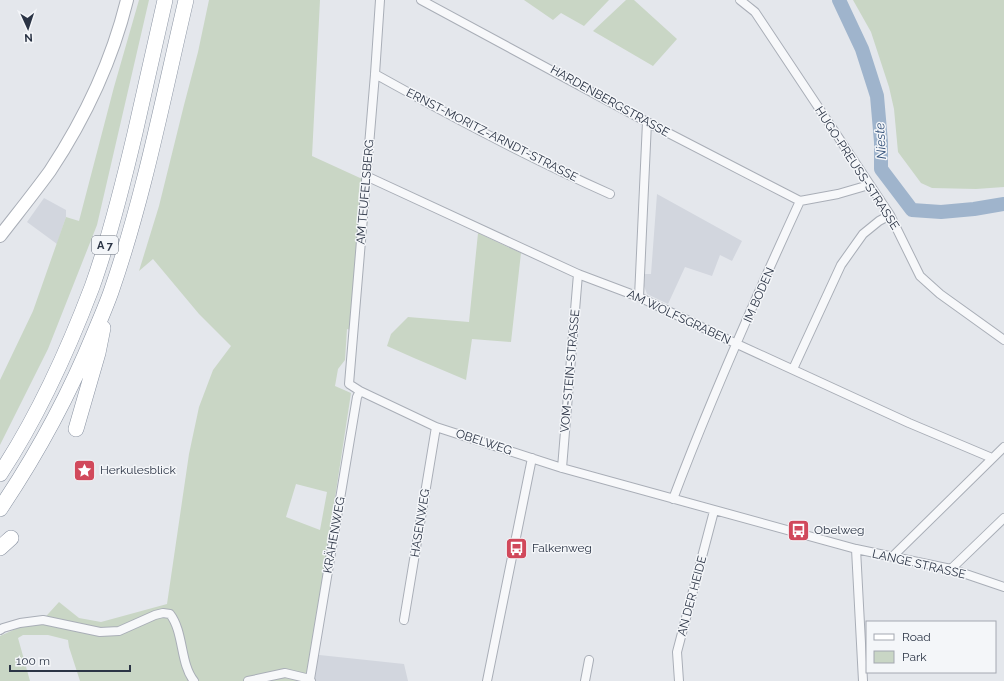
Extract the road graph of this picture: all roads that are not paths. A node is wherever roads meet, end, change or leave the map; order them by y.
1 (127, 0) edge
2 (165, 0) edge
3 (186, 0) edge
4 (380, 0) edge
5 (421, 0) edge
6 (740, 0) edge
7 (375, 74) junction
8 (647, 122) junction
9 (366, 176) junction
10 (869, 185) junction
11 (610, 194) dead end
12 (800, 201) junction
13 (890, 215) junction
14 (0, 236) edge
15 (578, 274) junction
16 (110, 293) junction
17 (639, 297) junction
18 (1004, 340) edge
19 (737, 344) junction
20 (793, 369) junction
21 (349, 384) joint
22 (360, 392) junction
23 (436, 427) junction
24 (76, 429) dead end
25 (1004, 448) edge
26 (532, 458) junction
27 (992, 458) junction
28 (562, 468) junction
29 (0, 474) edge
30 (673, 499) junction
31 (0, 509) edge
32 (714, 511) junction
33 (1004, 518) edge
34 (11, 538) dead end
35 (0, 548) edge
36 (856, 549) junction
37 (892, 557) junction
38 (951, 569) junction
39 (1004, 587) edge
40 (404, 620) dead end
41 (0, 630) edge
42 (589, 660) dead end
43 (310, 680) edge
44 (194, 681) edge
45 (248, 681) edge
46 (487, 681) edge
47 (585, 681) edge
48 (679, 681) edge
49 (863, 681) edge

1 - 14 main road
2 - 29 highway, A 7
3 - 16 highway, A 7
4 - 7 street, AM TEUFELSBERG
5 - 8 street, HARDENBERGSTRASSE
6 - 10 street, HUGO-PREUSS-STRASSE
7 - 9 street, AM TEUFELSBERG
7 - 11 street, ERNST-MORITZ-ARNDT-STRASSE
8 - 12 street, HARDENBERGSTRASSE
8 - 17 street
9 - 15 street, AM WOLFSGRABEN
9 - 21 street, AM TEUFELSBERG
10 - 12 street
10 - 13 street, HUGO-PREUSS-STRASSE
12 - 19 street, IM BODEN
13 - 18 street, HUGO-PREUSS-STRASSE
13 - 20 street
15 - 17 street, AM WOLFSGRABEN
15 - 28 street, VOM-STEIN-STRASSE
16 - 24 highway
16 - 31 highway, A 7
17 - 19 street, AM WOLFSGRABEN
19 - 20 street, AM WOLFSGRABEN
19 - 30 street, IM BODEN
20 - 27 street, AM WOLFSGRABEN
21 - 22 street, OBELWEG
22 - 23 street, OBELWEG
22 - 43 street, KRÄHENWEG
23 - 26 street, OBELWEG
23 - 40 street, HASENWEG
25 - 27 street
26 - 28 street, OBELWEG
26 - 46 street
27 - 37 street
28 - 30 street, OBELWEG
30 - 32 street, OBELWEG
32 - 36 street, OBELWEG
32 - 48 street, AN DER HEIDE
33 - 38 street
34 - 35 highway
36 - 37 street, LANGE STRASSE
36 - 49 street
37 - 38 street, LANGE STRASSE
38 - 39 street, LANGE STRASSE
41 - 44 street
42 - 47 street
43 - 45 street

